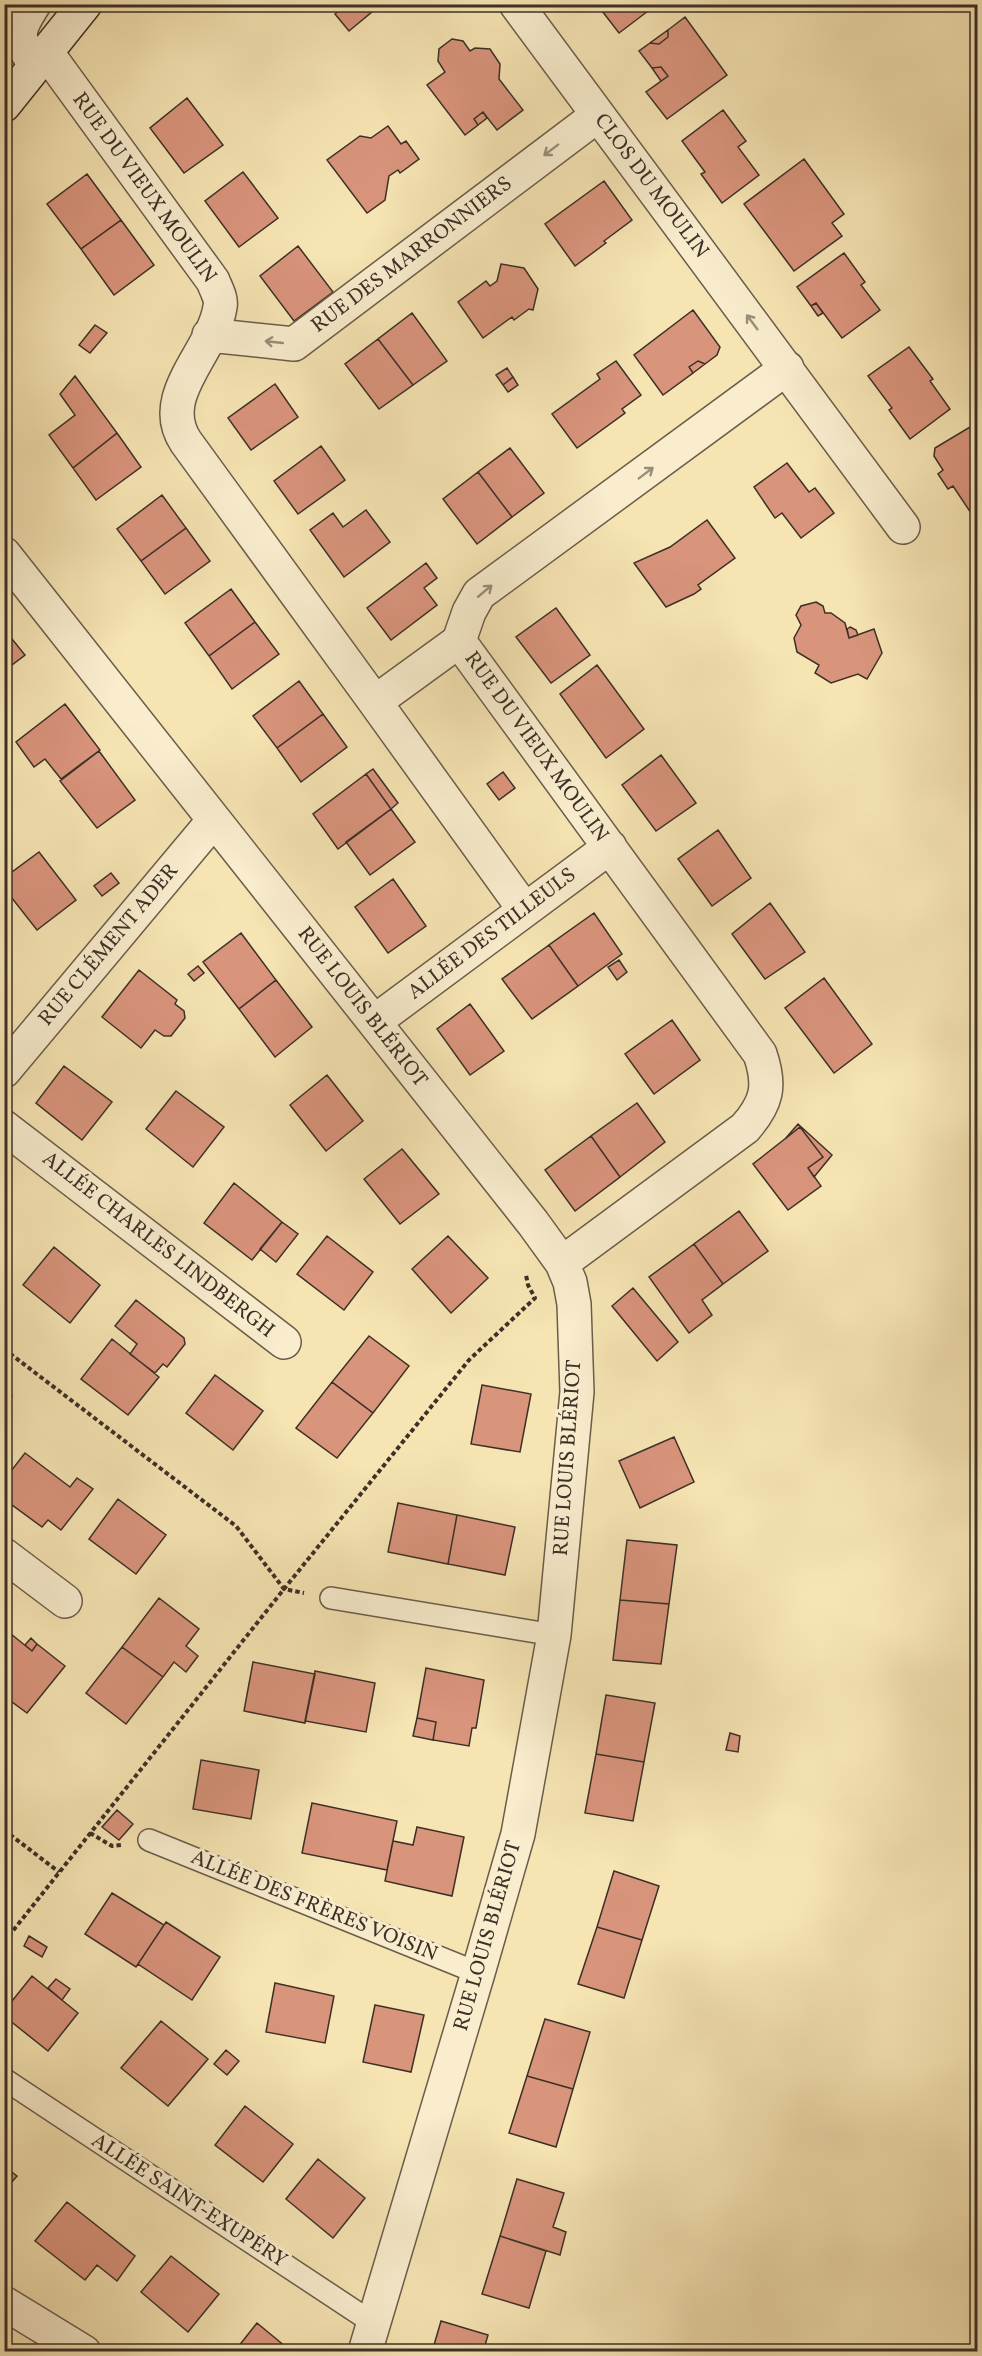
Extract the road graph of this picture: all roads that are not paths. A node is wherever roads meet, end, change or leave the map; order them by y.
1 (34, 4) edge
2 (85, 4) edge
3 (516, 4) edge
4 (41, 59) junction
5 (4, 105) edge
6 (598, 115) junction
7 (209, 335) junction
8 (787, 369) junction
9 (903, 527) dead end
10 (4, 554) edge
11 (459, 641) junction
12 (375, 702) junction
13 (214, 820) junction
14 (610, 847) junction
15 (524, 909) junction
16 (374, 1022) junction
17 (4, 1071) edge
18 (4, 1127) edge
19 (562, 1263) junction
20 (284, 1342) dead end
21 (4, 1555) edge
22 (332, 1598) dead end
23 (65, 1601) dead end
24 (554, 1635) junction
25 (149, 1840) dead end
26 (478, 1973) junction
27 (4, 2079) edge
28 (4, 2303) edge
29 (369, 2337) edge
30 (84, 2352) edge

1 - 4 street, RUE DU VIEUX MOULIN
2 - 4 street
3 - 6 street, CLOS DU MOULIN
4 - 5 street
4 - 7 street, RUE DU VIEUX MOULIN
6 -> 7 street, RUE DES MARRONNIERS
8 -> 6 street, CLOS DU MOULIN
7 - 12 street, RUE DU VIEUX MOULIN
8 - 9 street, CLOS DU MOULIN
11 -> 8 street
10 - 13 street, RUE LOUIS BLÉRIOT
11 - 12 street, RUE DU VIEUX MOULIN
11 - 14 street, RUE DU VIEUX MOULIN
12 - 15 street
13 - 16 street, RUE LOUIS BLÉRIOT
13 - 17 street, RUE CLÉMENT ADER
14 - 15 street, ALLÉE DES TILLEULS
14 - 19 street, RUE DU VIEUX MOULIN
15 - 16 street, ALLÉE DES TILLEULS
16 - 19 street, RUE LOUIS BLÉRIOT
18 - 20 street, ALLÉE CHARLES LINDBERGH
19 - 24 street, RUE LOUIS BLÉRIOT
21 - 23 street
22 - 24 lane
24 - 26 street, RUE LOUIS BLÉRIOT
25 - 26 lane, ALLÉE DES FRÈRES VOISIN
26 - 29 street, RUE LOUIS BLÉRIOT
27 - 29 lane, ALLÉE SAINT-EXUPÉRY
28 - 30 street

